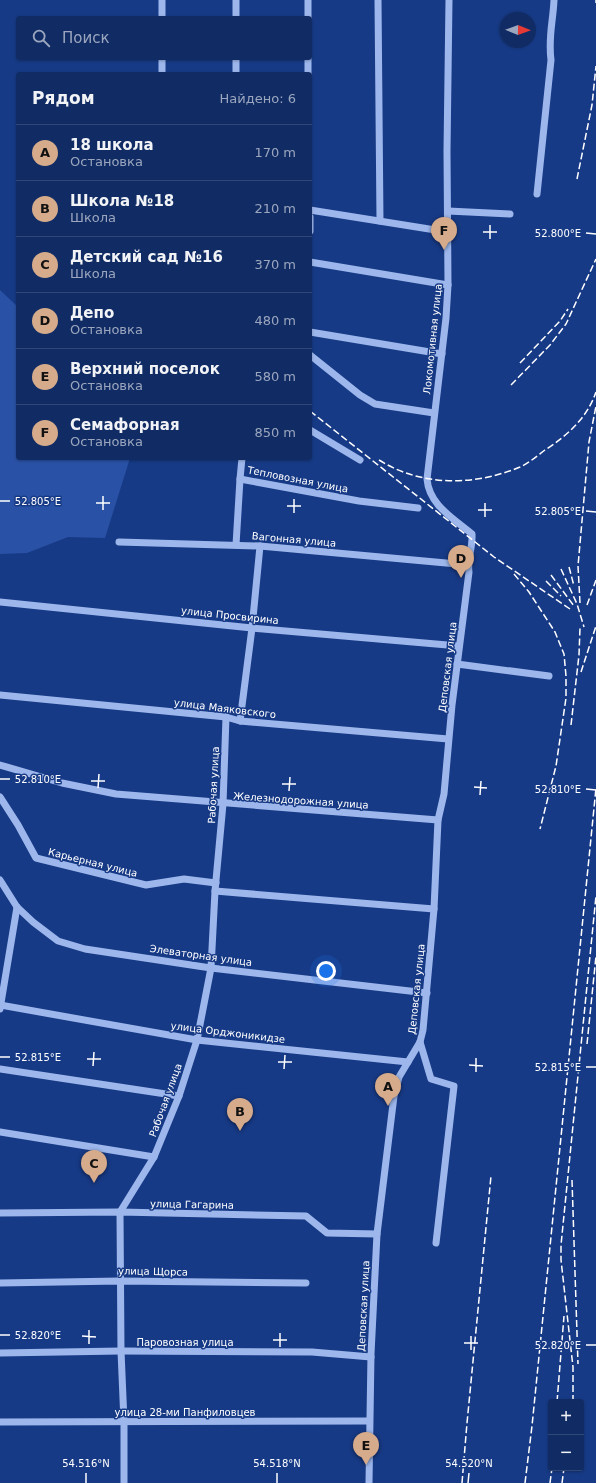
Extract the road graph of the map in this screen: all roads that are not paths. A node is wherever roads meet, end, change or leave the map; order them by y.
1 (162, 0) edge
2 (236, 0) edge
3 (308, 0) edge
4 (378, 0) edge
5 (449, 0) edge
6 (554, 0) edge
7 (162, 16) edge
8 (236, 16) edge
9 (308, 16) edge
10 (162, 60) edge
11 (236, 60) edge
12 (308, 60) edge
13 (162, 72) edge
14 (236, 72) edge
15 (308, 72) edge
16 (537, 194) dead end
17 (312, 210) edge
18 (448, 211) junction
19 (510, 214) dead end
20 (380, 221) junction
21 (448, 232) junction
22 (312, 262) edge
23 (448, 285) junction
24 (312, 332) edge
25 (442, 354) junction
26 (312, 357) edge
27 (434, 413) junction
28 (312, 431) edge
29 (242, 460) edge
30 (360, 460) dead end
31 (240, 479) junction
32 (418, 508) dead end
33 (119, 542) dead end
34 (236, 545) junction
35 (260, 546) junction
36 (468, 565) junction
37 (0, 602) edge
38 (252, 628) junction
39 (459, 646) junction
40 (457, 664) junction
41 (549, 676) dead end
42 (0, 695) edge
43 (226, 717) junction
44 (240, 721) junction
45 (448, 739) junction
46 (0, 765) edge
47 (0, 797) edge
48 (223, 804) junction
49 (438, 820) junction
50 (0, 880) edge
51 (216, 882) junction
52 (215, 891) junction
53 (17, 907) junction
54 (434, 909) junction
55 (211, 968) junction
56 (427, 993) junction
57 (0, 1006) edge
58 (197, 1040) junction
59 (420, 1042) junction
60 (408, 1062) junction
61 (0, 1069) edge
62 (179, 1096) junction
63 (0, 1132) edge
64 (154, 1157) junction
65 (120, 1212) junction
66 (0, 1213) edge
67 (377, 1234) junction
68 (436, 1243) dead end
69 (120, 1281) junction
70 (0, 1283) edge
71 (306, 1283) dead end
72 (121, 1351) junction
73 (0, 1353) edge
74 (371, 1357) junction
75 (370, 1420) junction
76 (0, 1422) edge
77 (124, 1422) junction
78 (124, 1483) edge
79 (369, 1483) edge

1 - 7 street
2 - 8 street
3 - 9 street
4 - 20 street
5 - 18 street, Локомотивная улица
6 - 16 street
10 - 13 street
11 - 14 street
12 - 15 street
17 - 20 street
18 - 19 street
18 - 21 street, Локомотивная улица
20 - 21 street
21 - 23 street, Локомотивная улица
22 - 23 street
23 - 25 street, Локомотивная улица
24 - 25 street
25 - 27 street, Локомотивная улица
26 - 27 street
27 - 36 street, Локомотивная улица
28 - 30 street
29 - 31 street
31 - 32 street, Тепловозная улица
31 - 34 street, Тепловозная улица
33 - 34 street, Вагонная улица
34 - 35 street, Вагонная улица
35 - 36 street, Вагонная улица
35 - 38 street
36 - 39 street, Деповская улица
37 - 38 street, улица Просвирина
38 - 39 street, улица Просвирина
38 - 44 street
39 - 40 street, Деповская улица
40 - 41 street
40 - 45 street, Деповская улица
42 - 43 street, улица Маяковского
43 - 44 street, улица Маяковского
43 - 48 street, Рабочая улица
44 - 45 street, улица Маяковского
45 - 49 street, Деповская улица
46 - 48 street, Железнодорожная улица
47 - 51 street, Карьерная улица
48 - 49 street, Железнодорожная улица
48 - 51 street, Рабочая улица
49 - 54 street, Деповская улица
50 - 53 street, Элеваторная улица
51 - 52 street, Рабочая улица
52 - 54 street
52 - 55 street, Рабочая улица
53 - 55 street, Элеваторная улица
53 - 57 street
54 - 56 street, Деповская улица
55 - 56 street, Элеваторная улица
55 - 58 street, Рабочая улица
56 - 59 street, Деповская улица
57 - 58 street, улица Орджоникидзе
58 - 60 street, улица Орджоникидзе
58 - 62 street, Рабочая улица
59 - 60 street, Деповская улица
59 - 68 street
60 - 67 street, Деповская улица
61 - 62 street
62 - 64 street, Рабочая улица
63 - 64 street
64 - 65 street, Рабочая улица
65 - 66 street, улица Гагарина
65 - 67 street, улица Гагарина
65 - 69 street
67 - 74 street, Деповская улица
69 - 70 street, улица Щорса
69 - 71 street, улица Щорса
69 - 72 street
72 - 73 street, Паровозная улица
72 - 74 street, Паровозная улица
72 - 77 street
74 - 75 street, Деповская улица
75 - 77 street, улица 28-ми Панфиловцев
75 - 79 street, Деповская улица
76 - 77 street, улица 28-ми Панфиловцев
77 - 78 street

